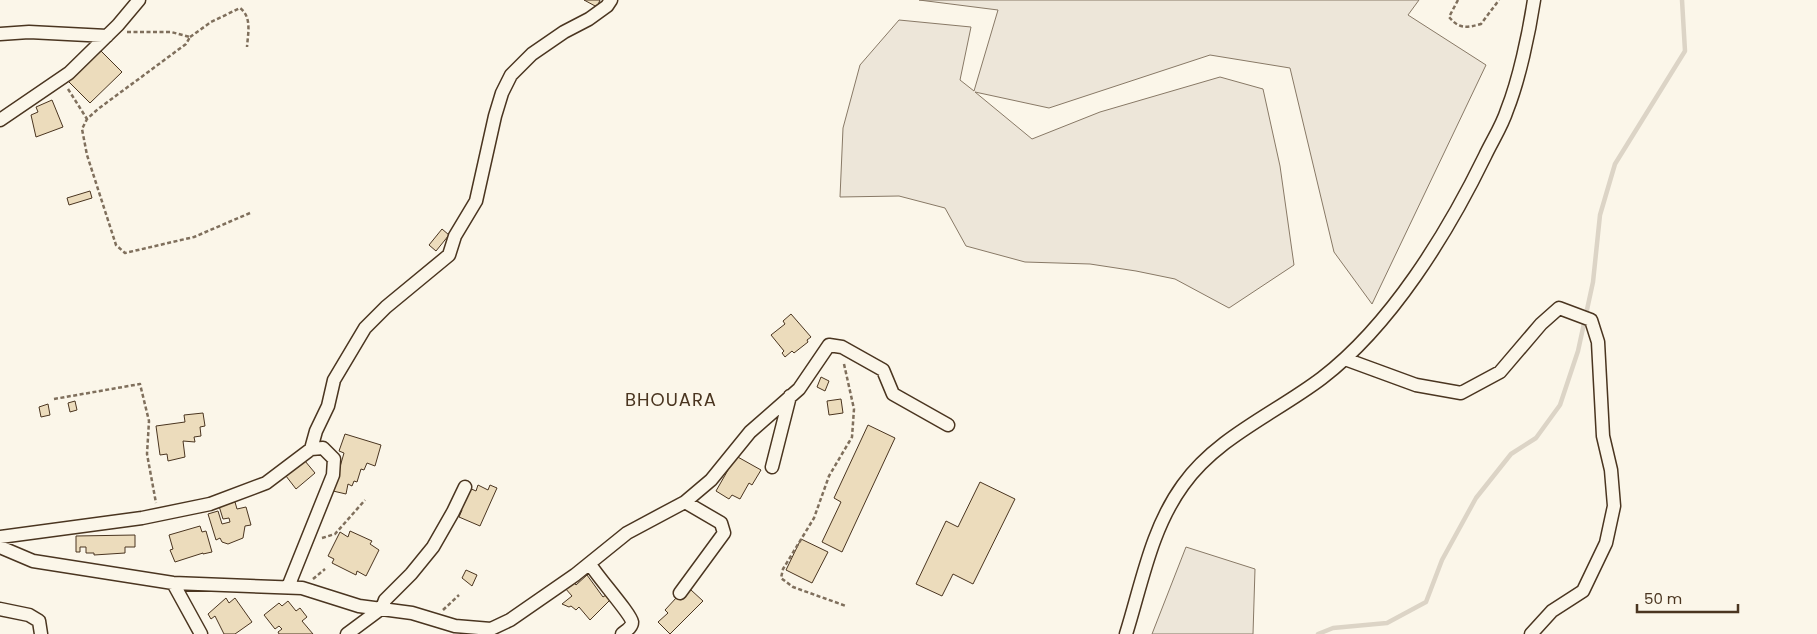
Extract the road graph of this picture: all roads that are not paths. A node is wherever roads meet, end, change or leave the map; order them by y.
1 (139, 0) edge
2 (611, 0) edge
3 (1534, 0) edge
4 (0, 34) edge
5 (107, 36) junction
6 (0, 120) edge
7 (1345, 359) junction
8 (790, 396) junction
9 (948, 425) dead end
10 (311, 449) junction
11 (772, 467) dead end
12 (465, 486) dead end
13 (685, 502) junction
14 (0, 537) edge
15 (0, 547) edge
16 (590, 564) junction
17 (173, 583) junction
18 (288, 587) junction
19 (680, 593) dead end
20 (382, 608) junction
21 (0, 609) edge
22 (510, 620) junction
23 (41, 634) edge
24 (201, 634) edge
25 (347, 634) edge
26 (500, 634) edge
27 (622, 634) edge
28 (1126, 634) edge
29 (1530, 634) edge

1 - 5 street
2 - 10 street
3 - 7 street
4 - 5 street
5 - 6 street
7 - 28 street
7 - 29 street
8 - 9 street
8 - 11 street
8 - 13 street
10 - 14 street
10 - 18 street
12 - 20 street
13 - 16 street
13 - 19 street
15 - 17 street
16 - 22 street
16 - 27 street
17 - 18 street
17 - 24 street
18 - 20 street
20 - 22 street
20 - 25 street
21 - 23 street
22 - 26 street

